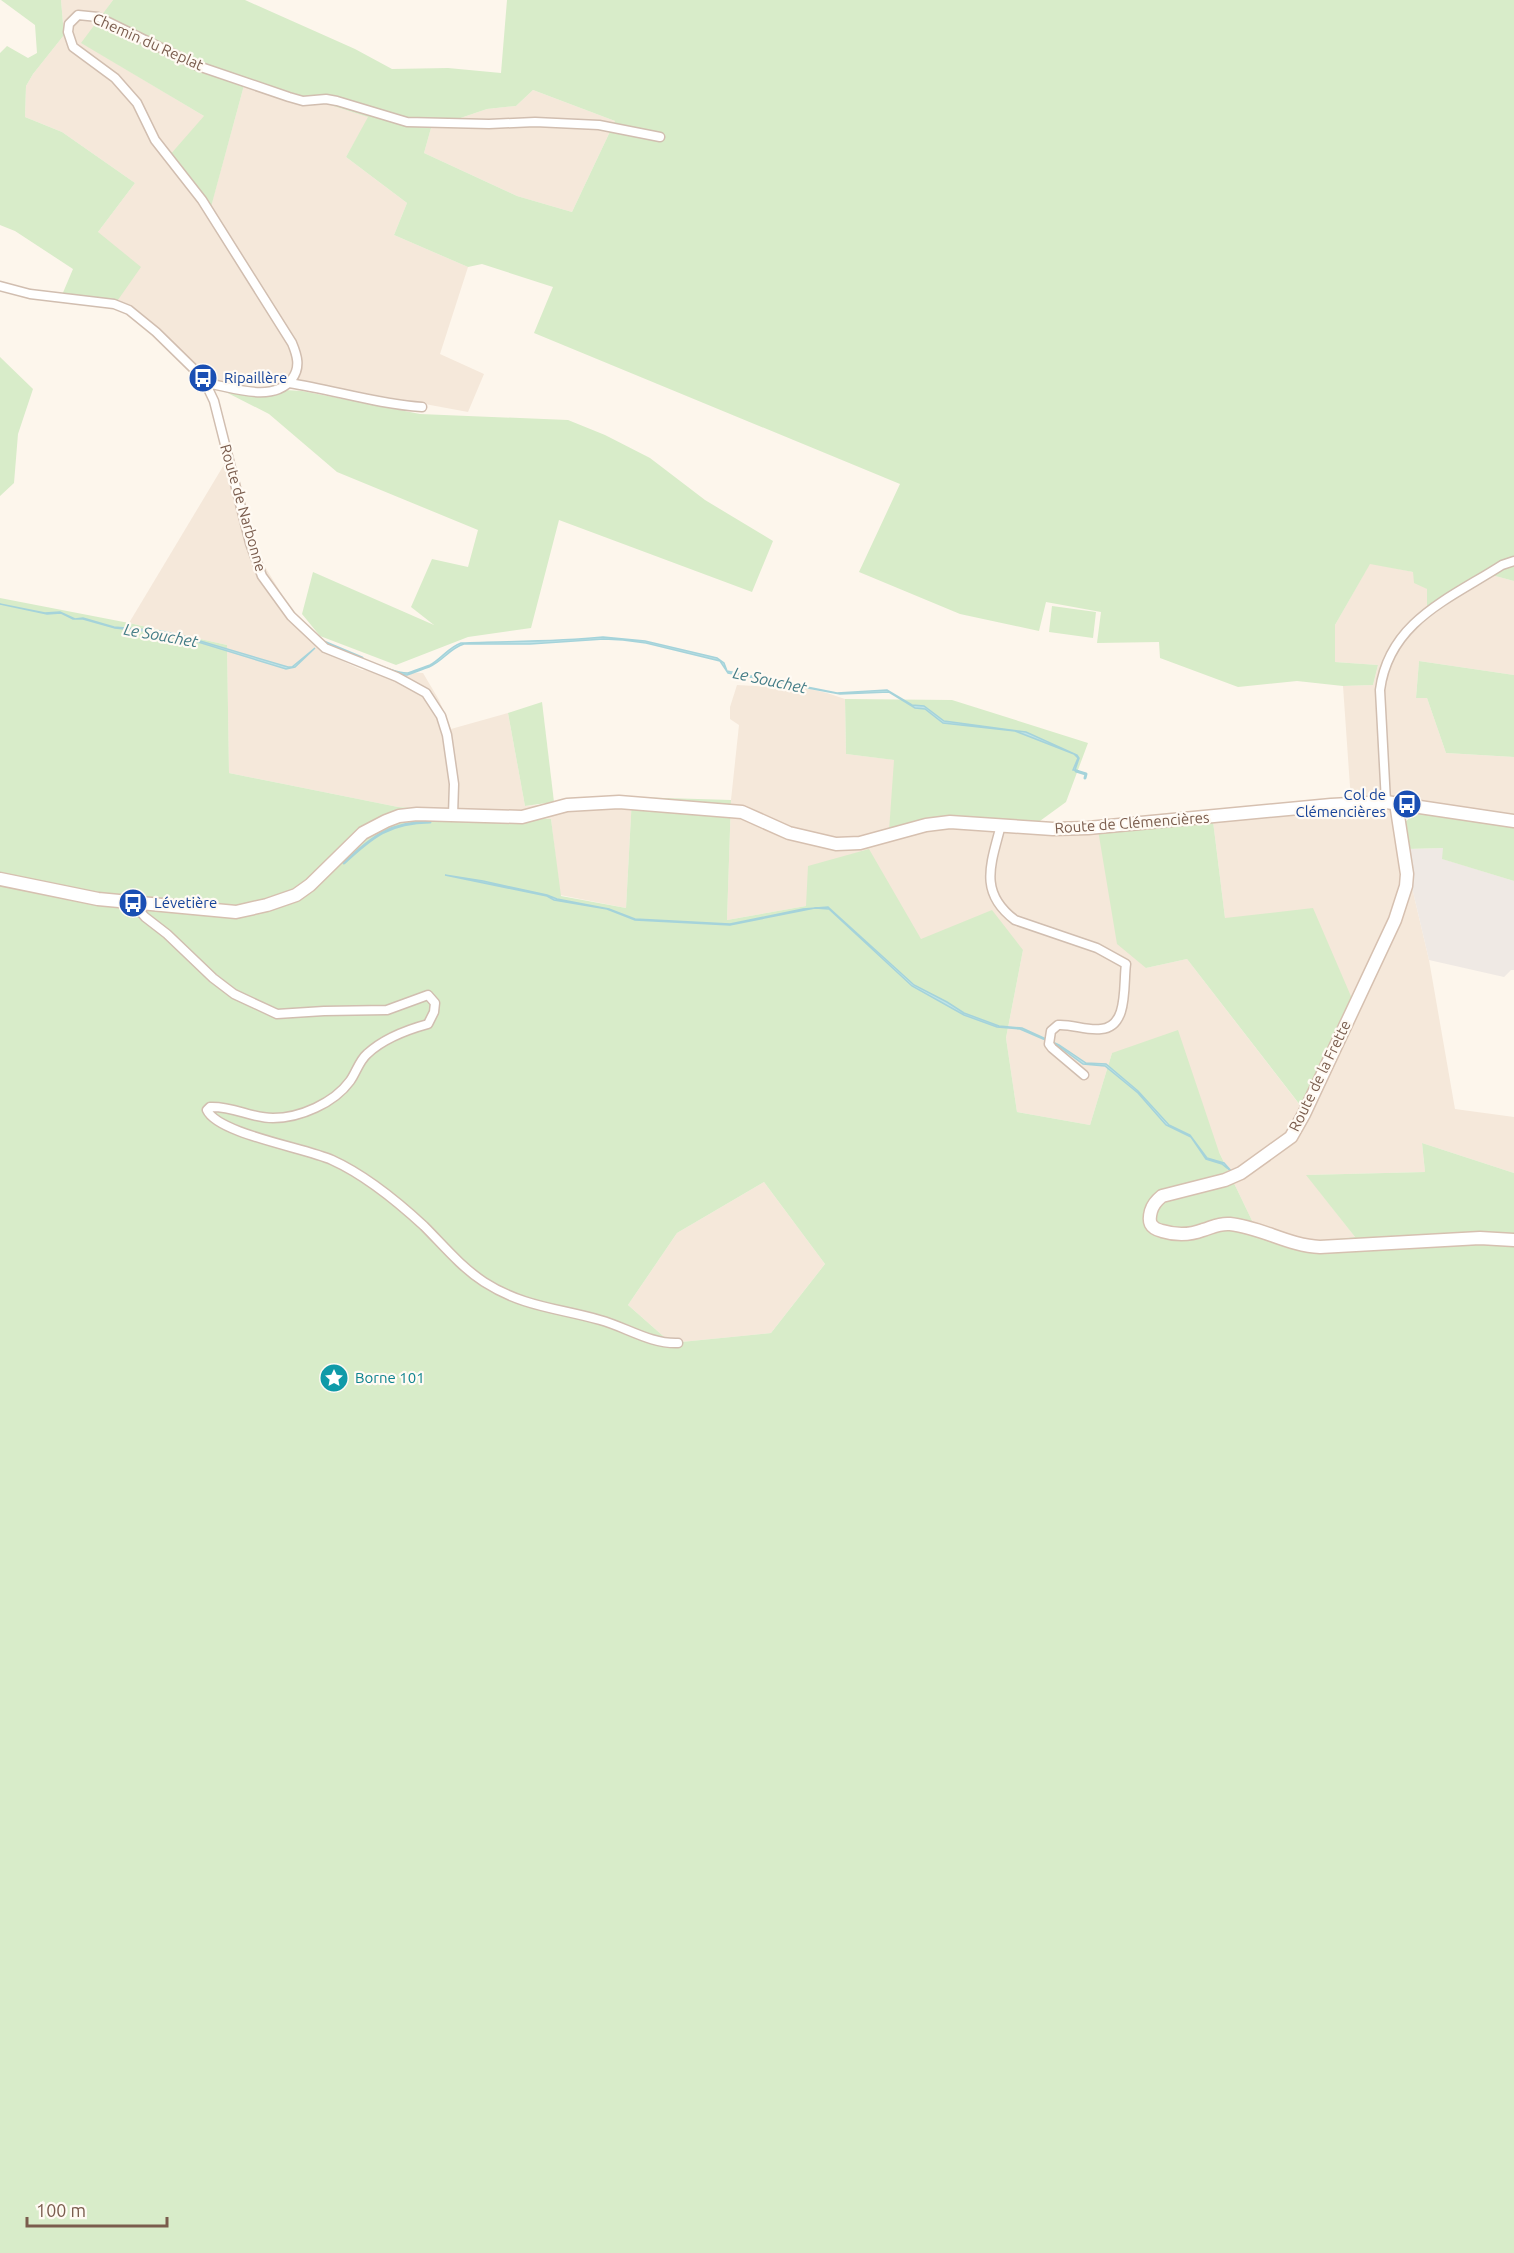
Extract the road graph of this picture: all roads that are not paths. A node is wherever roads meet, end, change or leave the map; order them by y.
1 (660, 137) dead end
2 (0, 286) edge
3 (207, 383) junction
4 (289, 383) junction
5 (422, 407) dead end
6 (1514, 561) edge
7 (1391, 803) junction
8 (453, 815) junction
9 (1514, 821) edge
10 (1001, 825) junction
11 (0, 879) edge
12 (133, 903) junction
13 (151, 904) junction
14 (145, 917) junction
15 (1084, 1075) dead end
16 (1514, 1240) edge
17 (678, 1343) dead end

1 - 4 street, Chemin du Replat
2 - 3 street, Route de Narbonne
3 - 4 street
3 - 8 street, Route de Narbonne
4 - 5 street
6 - 7 street
7 - 9 street, Route de Clémencières
7 - 10 street, Route de Clémencières
7 - 16 street, Route de la Frette
8 - 10 street, Route de Clémencières
8 - 13 street, Route de Clémencières
10 - 15 street
11 - 12 street, Route de Clémencières
12 - 13 street, Route de Clémencières
12 - 14 street
13 - 14 street
14 - 17 street

